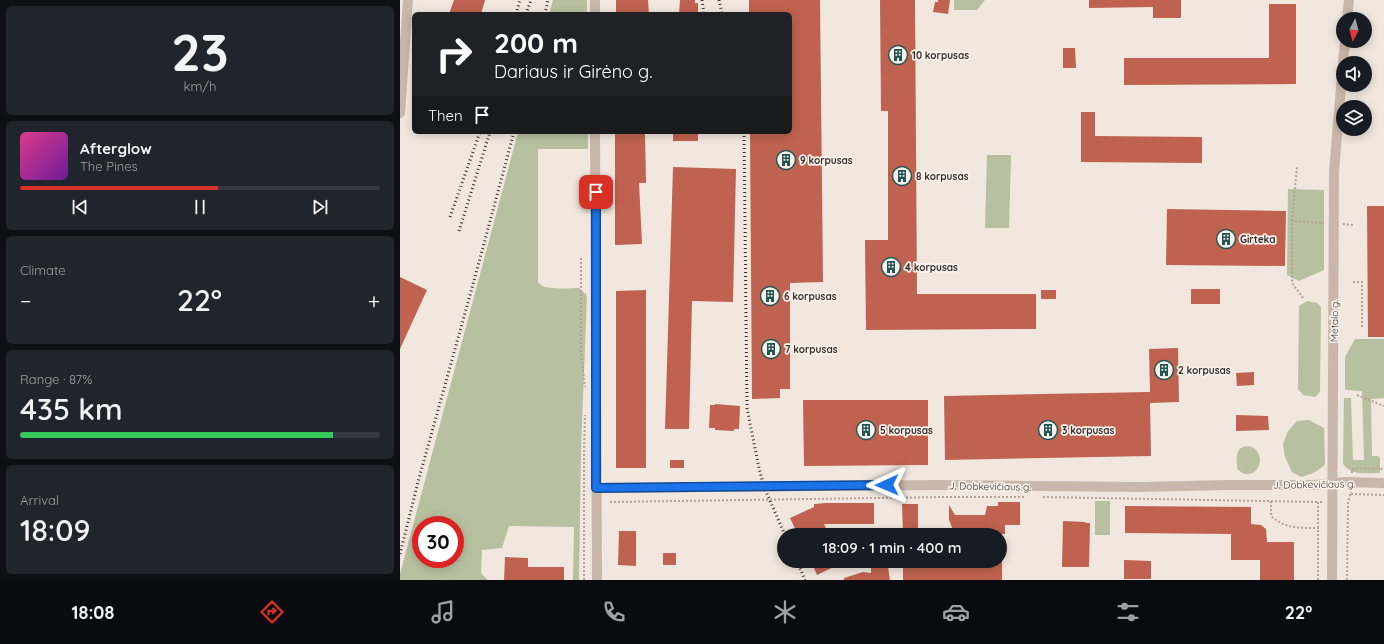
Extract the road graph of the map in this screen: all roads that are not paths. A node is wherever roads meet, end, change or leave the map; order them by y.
1 (408, 0) edge
2 (595, 0) edge
3 (1349, 0) edge
4 (595, 12) edge
5 (1348, 12) edge
6 (1341, 92) edge
7 (400, 113) edge
8 (596, 134) edge
9 (1333, 483) junction
10 (1384, 483) edge
11 (596, 488) junction
12 (597, 580) edge
13 (1332, 580) edge

1 - 7 street
2 - 4 street
3 - 5 street
6 - 9 street, Metalo g.
8 - 11 street
9 - 10 street, J. Dobkevičiaus g.
9 - 11 street, J. Dobkevičiaus g.
9 - 13 street, Metalo g.
11 - 12 street

